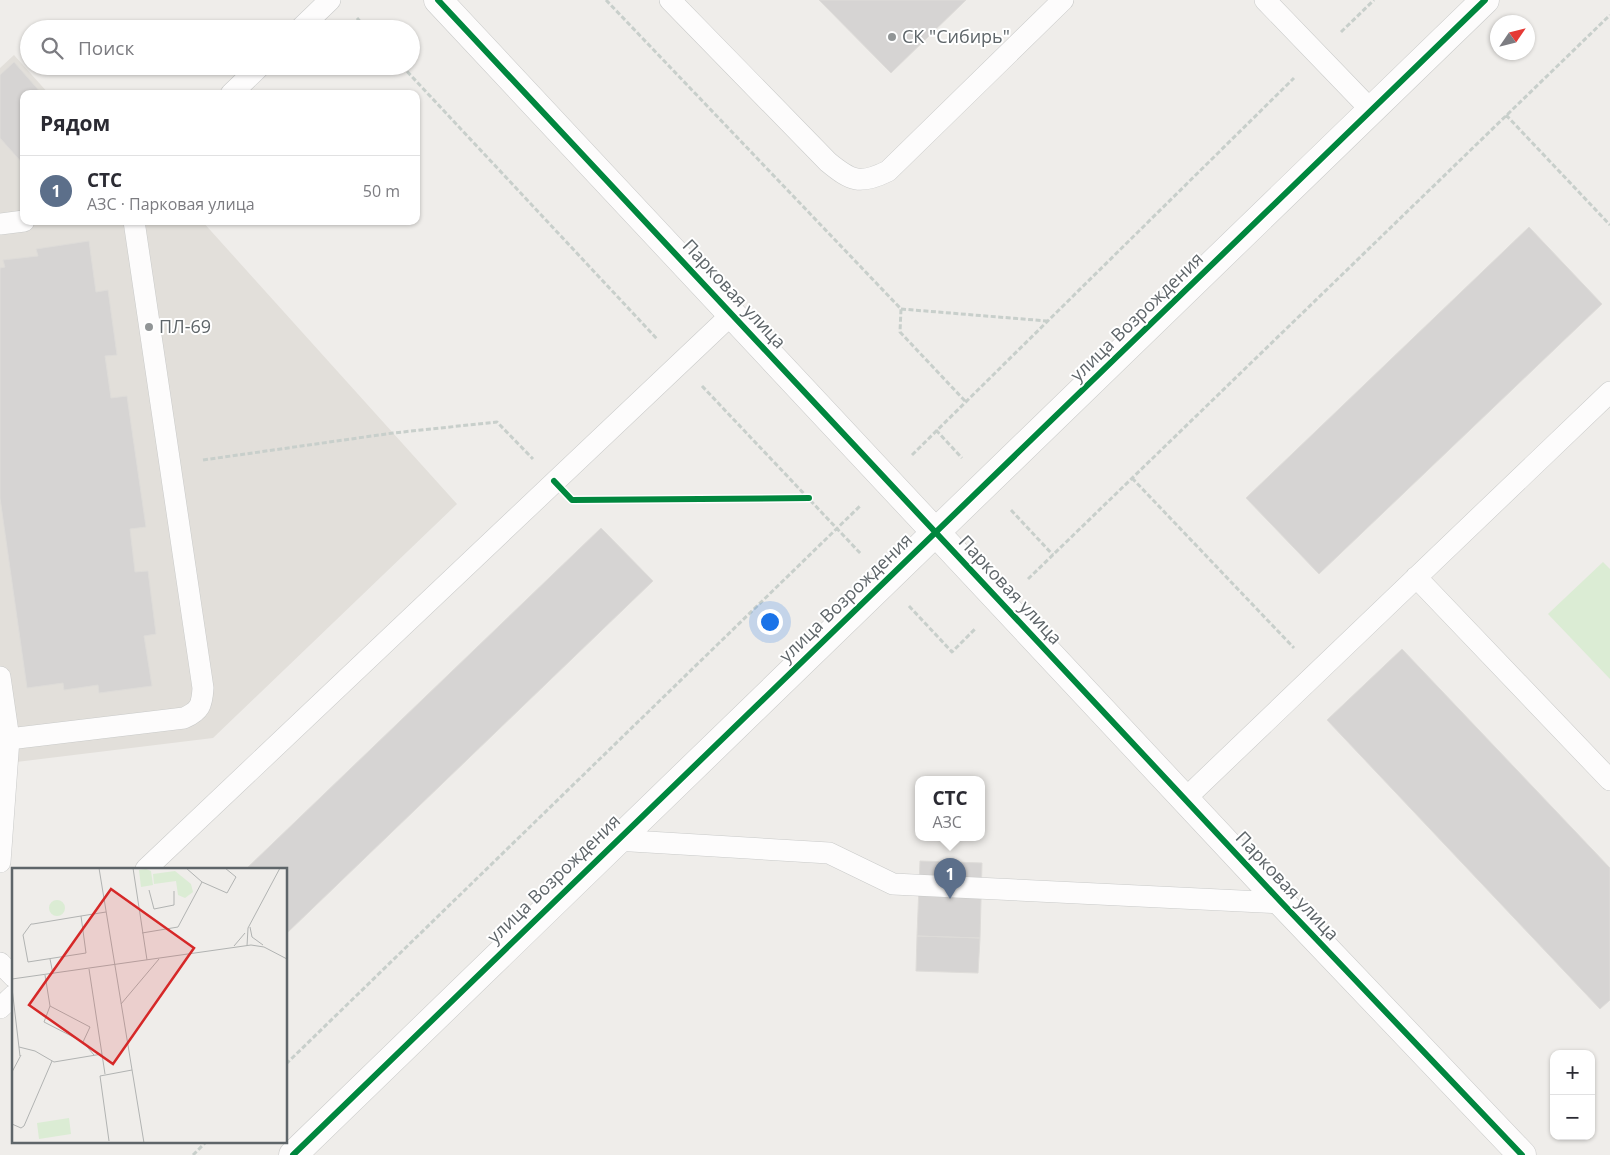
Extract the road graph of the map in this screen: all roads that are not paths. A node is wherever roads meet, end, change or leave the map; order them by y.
1 (330, 0) edge
2 (670, 0) edge
3 (1063, 0) edge
4 (1265, 0) edge
5 (1485, 0) edge
6 (447, 3) edge
7 (309, 20) edge
8 (251, 75) edge
9 (236, 90) edge
10 (1371, 110) junction
11 (20, 222) edge
12 (0, 224) edge
13 (135, 225) edge
14 (732, 314) junction
15 (1610, 392) edge
16 (936, 533) junction
17 (1416, 577) junction
18 (0, 677) edge
19 (9, 739) junction
20 (1610, 780) edge
21 (1185, 799) junction
22 (615, 840) junction
23 (0, 862) edge
24 (147, 868) edge
25 (1282, 903) junction
26 (0, 963) edge
27 (12, 975) edge
28 (12, 997) edge
29 (0, 1008) edge
30 (293, 1155) edge
31 (1522, 1155) edge

1 - 7 lane
2 - 3 lane
4 - 10 lane
5 - 10 street, улица Возрождения
6 - 14 street, Парковая улица
8 - 9 lane
10 - 16 street, улица Возрождения
11 - 12 lane
13 - 19 lane
14 - 16 street, Парковая улица
14 - 24 lane
15 - 17 lane
16 - 21 street, Парковая улица
16 - 22 street, улица Возрождения
17 - 20 lane
17 - 21 lane
18 - 19 lane
19 - 23 lane
21 - 25 street, Парковая улица
22 - 25 lane
22 - 30 street, улица Возрождения
25 - 31 street, Парковая улица
26 - 27 lane
28 - 29 lane

